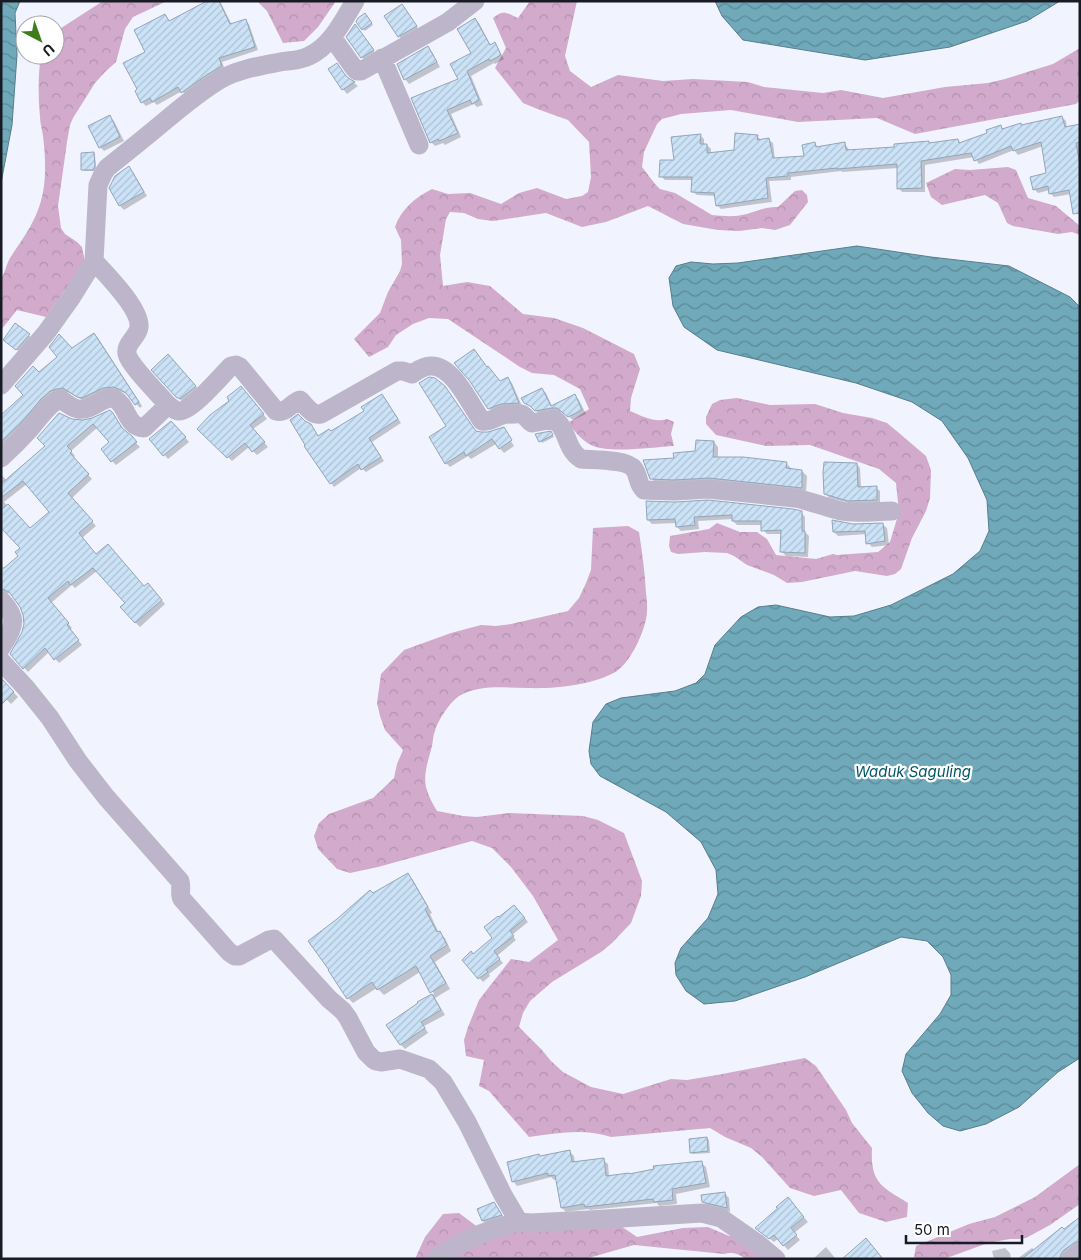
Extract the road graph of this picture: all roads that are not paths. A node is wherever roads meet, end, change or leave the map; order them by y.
1 (355, 1) edge
2 (475, 1) edge
3 (332, 37) junction
4 (382, 58) junction
5 (419, 145) dead end
6 (94, 261) junction
7 (1, 385) edge
8 (168, 405) junction
9 (1, 458) edge
10 (892, 511) dead end
11 (1, 600) edge
12 (1, 648) edge
13 (1, 661) edge
14 (519, 1222) junction
15 (1080, 1252) edge
16 (436, 1259) edge
17 (776, 1259) edge
18 (1071, 1259) edge

1 - 3 street
2 - 4 street
3 - 4 street
3 - 6 street
4 - 5 street
6 - 7 street
6 - 8 street
8 - 9 street
8 - 10 street
11 - 12 street
13 - 14 street
14 - 16 street
14 - 17 street
15 - 18 street

